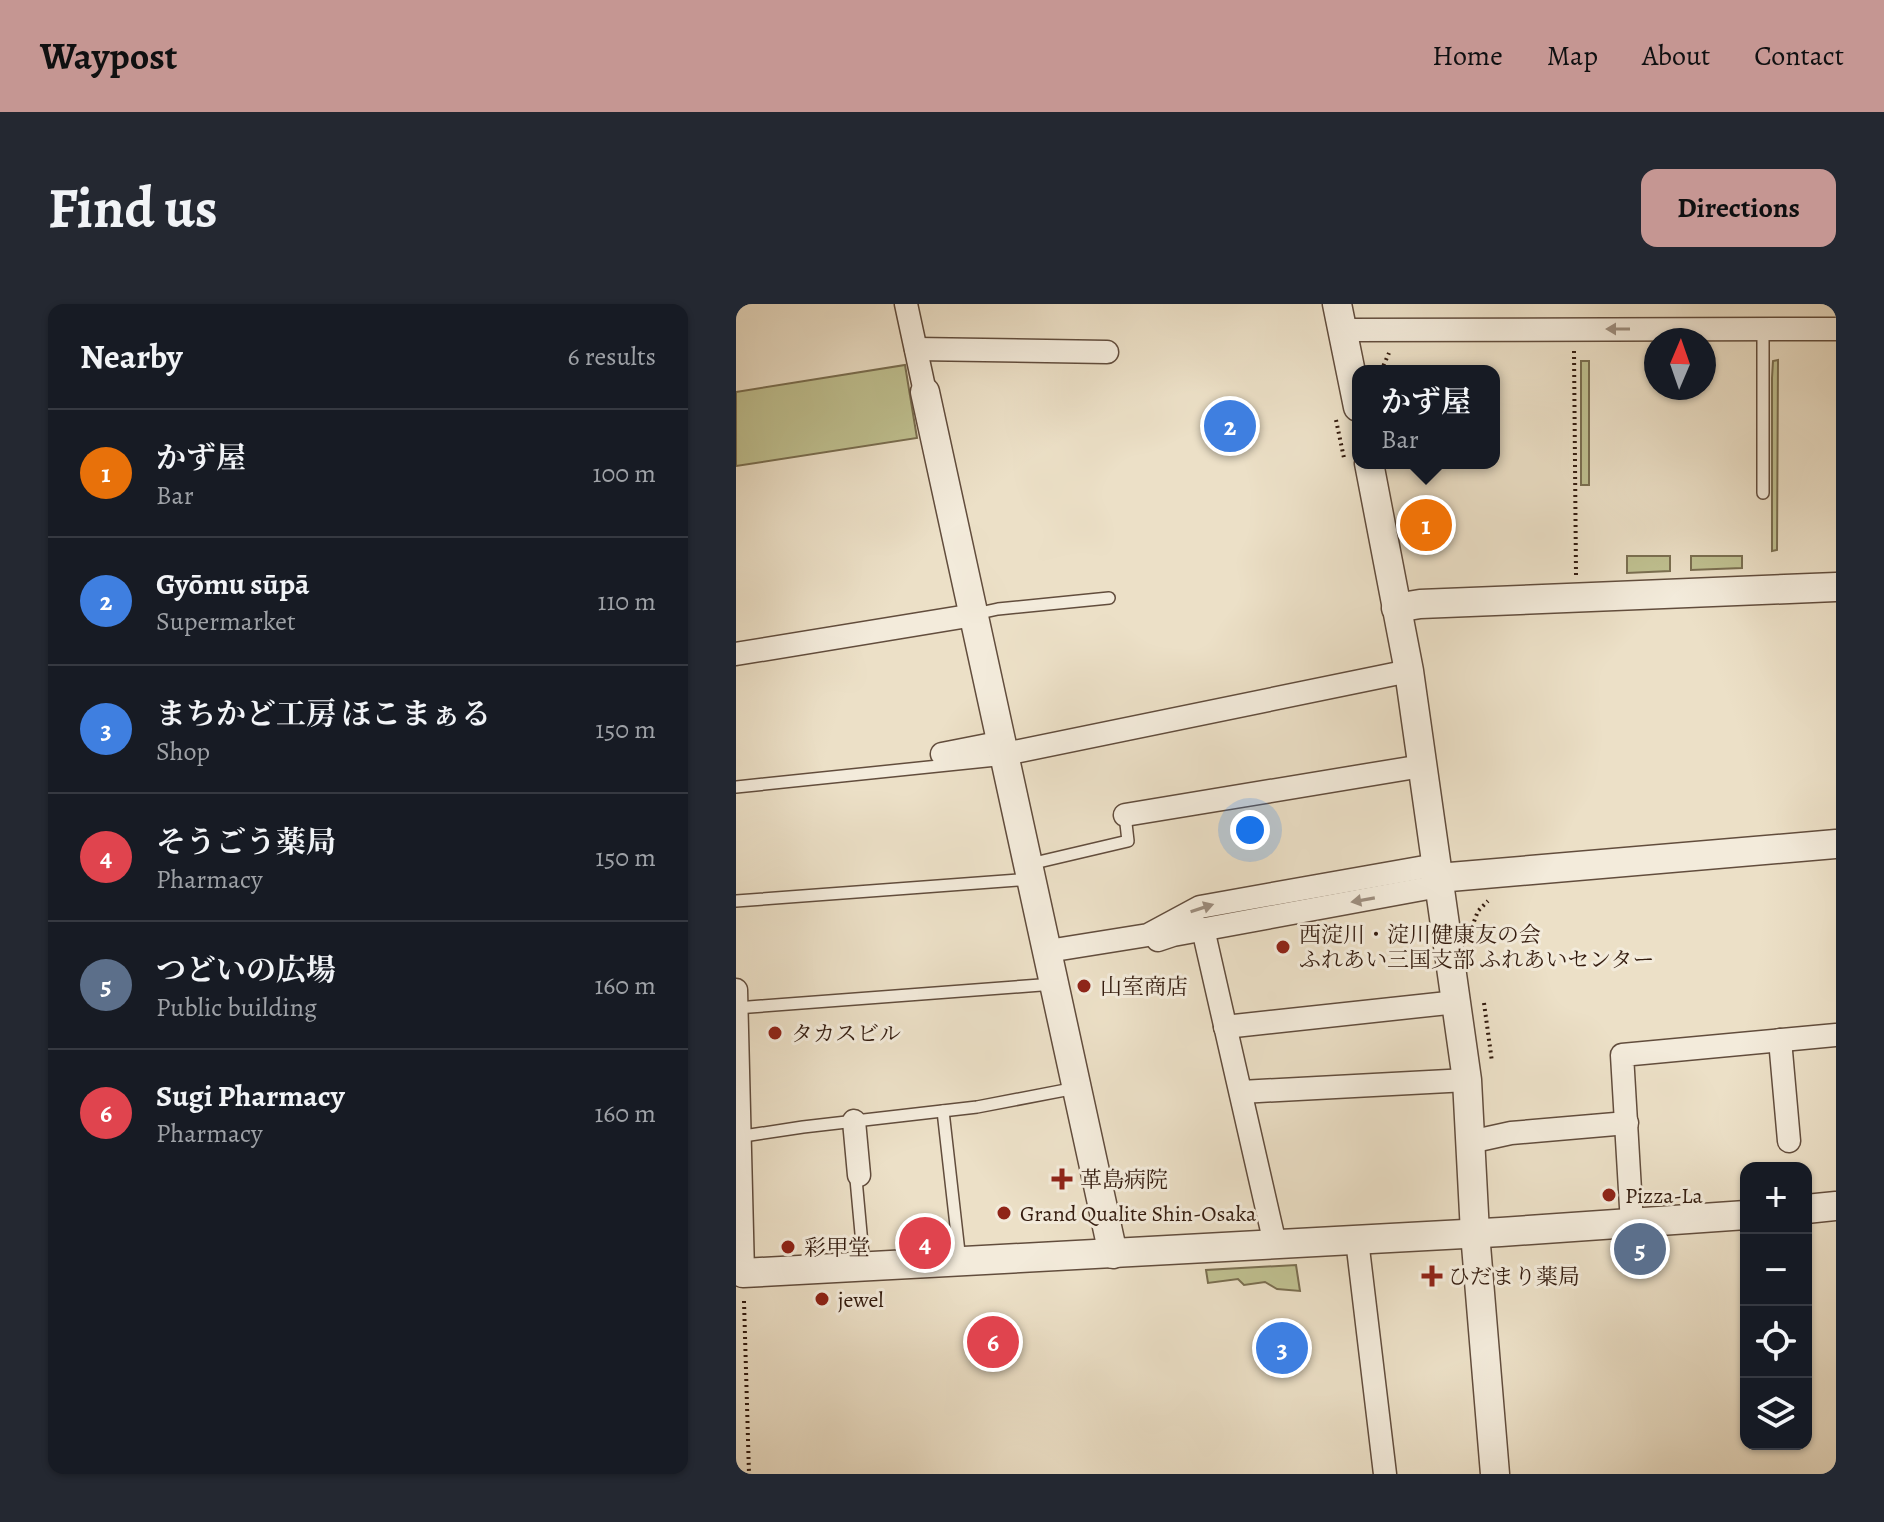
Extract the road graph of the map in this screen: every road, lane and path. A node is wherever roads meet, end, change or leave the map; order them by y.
1 (906, 304) edge
2 (1340, 317) edge
3 (1574, 329) junction
4 (1763, 329) junction
5 (1836, 329) edge
6 (916, 349) junction
7 (1107, 352) dead end
8 (1352, 377) edge
9 (925, 392) joint
10 (1370, 469) edge
11 (1763, 493) dead end
12 (1836, 587) edge
13 (1109, 598) dead end
14 (1576, 599) junction
15 (1396, 608) junction
16 (974, 615) junction
17 (736, 654) edge
18 (1409, 671) junction
19 (1005, 751) junction
20 (942, 754) dead end
21 (1422, 766) junction
22 (736, 787) edge
23 (1125, 815) joint
24 (1836, 844) edge
25 (1031, 871) junction
26 (1438, 876) junction
27 (1492, 898) dead end
28 (736, 901) edge
29 (1472, 928) dead end
30 (1203, 929) junction
31 (1050, 965) junction
32 (736, 990) edge
33 (1470, 1002) junction
34 (736, 1008) edge
35 (1225, 1027) junction
36 (1836, 1035) edge
37 (1780, 1040) junction
38 (1493, 1062) dead end
39 (1467, 1080) junction
40 (1077, 1088) junction
41 (1241, 1092) junction
42 (943, 1111) junction
43 (854, 1121) junction
44 (1627, 1123) junction
45 (738, 1137) edge
46 (1789, 1141) dead end
47 (1470, 1142) junction
48 (859, 1175) joint
49 (1836, 1206) edge
50 (1812, 1208) edge
51 (1740, 1215) edge
52 (1632, 1224) junction
53 (1475, 1233) junction
54 (1357, 1240) junction
55 (1275, 1244) junction
56 (1113, 1254) junction
57 (960, 1262) junction
58 (864, 1267) junction
59 (741, 1282) edge
60 (749, 1474) edge
61 (1385, 1474) edge
62 (1495, 1474) edge

1 - 6 street
2 - 3 street
2 - 8 street
4 -> 3 street
3 - 14 path
4 - 5 street
4 - 11 lane
6 - 7 street
6 - 9 street
9 - 16 street
10 - 15 street
12 - 14 street
13 - 16 lane
14 - 15 street
15 - 18 street
16 - 17 street
16 - 19 street
18 - 19 street
18 - 21 street
19 - 20 street
19 - 22 lane
19 - 25 street
21 - 23 street
21 - 26 street
23 - 25 lane
24 - 26 street
25 - 28 lane
25 - 31 street
26 -> 30 street
31 -> 26 street
26 - 33 street
27 - 29 path
30 - 31 street
30 - 35 street
31 - 34 lane
31 - 40 street
32 - 34 street
33 - 35 street
33 - 38 path
33 - 39 street
34 - 45 street
35 - 41 street
36 - 37 street
37 - 44 street
37 - 46 street
39 - 41 street
39 - 47 street
40 - 42 lane
40 - 56 street
41 - 55 street
42 - 43 lane
42 - 57 lane
43 - 45 lane
43 - 48 street
44 - 47 street
44 - 52 street
45 - 59 street
47 - 53 street
48 - 58 lane
49 - 50 street
51 - 52 street
52 - 53 street
53 - 54 street
53 - 62 street
54 - 55 street
54 - 61 street
55 - 56 street
56 - 57 street
57 - 58 street
58 - 59 street
59 - 60 path

